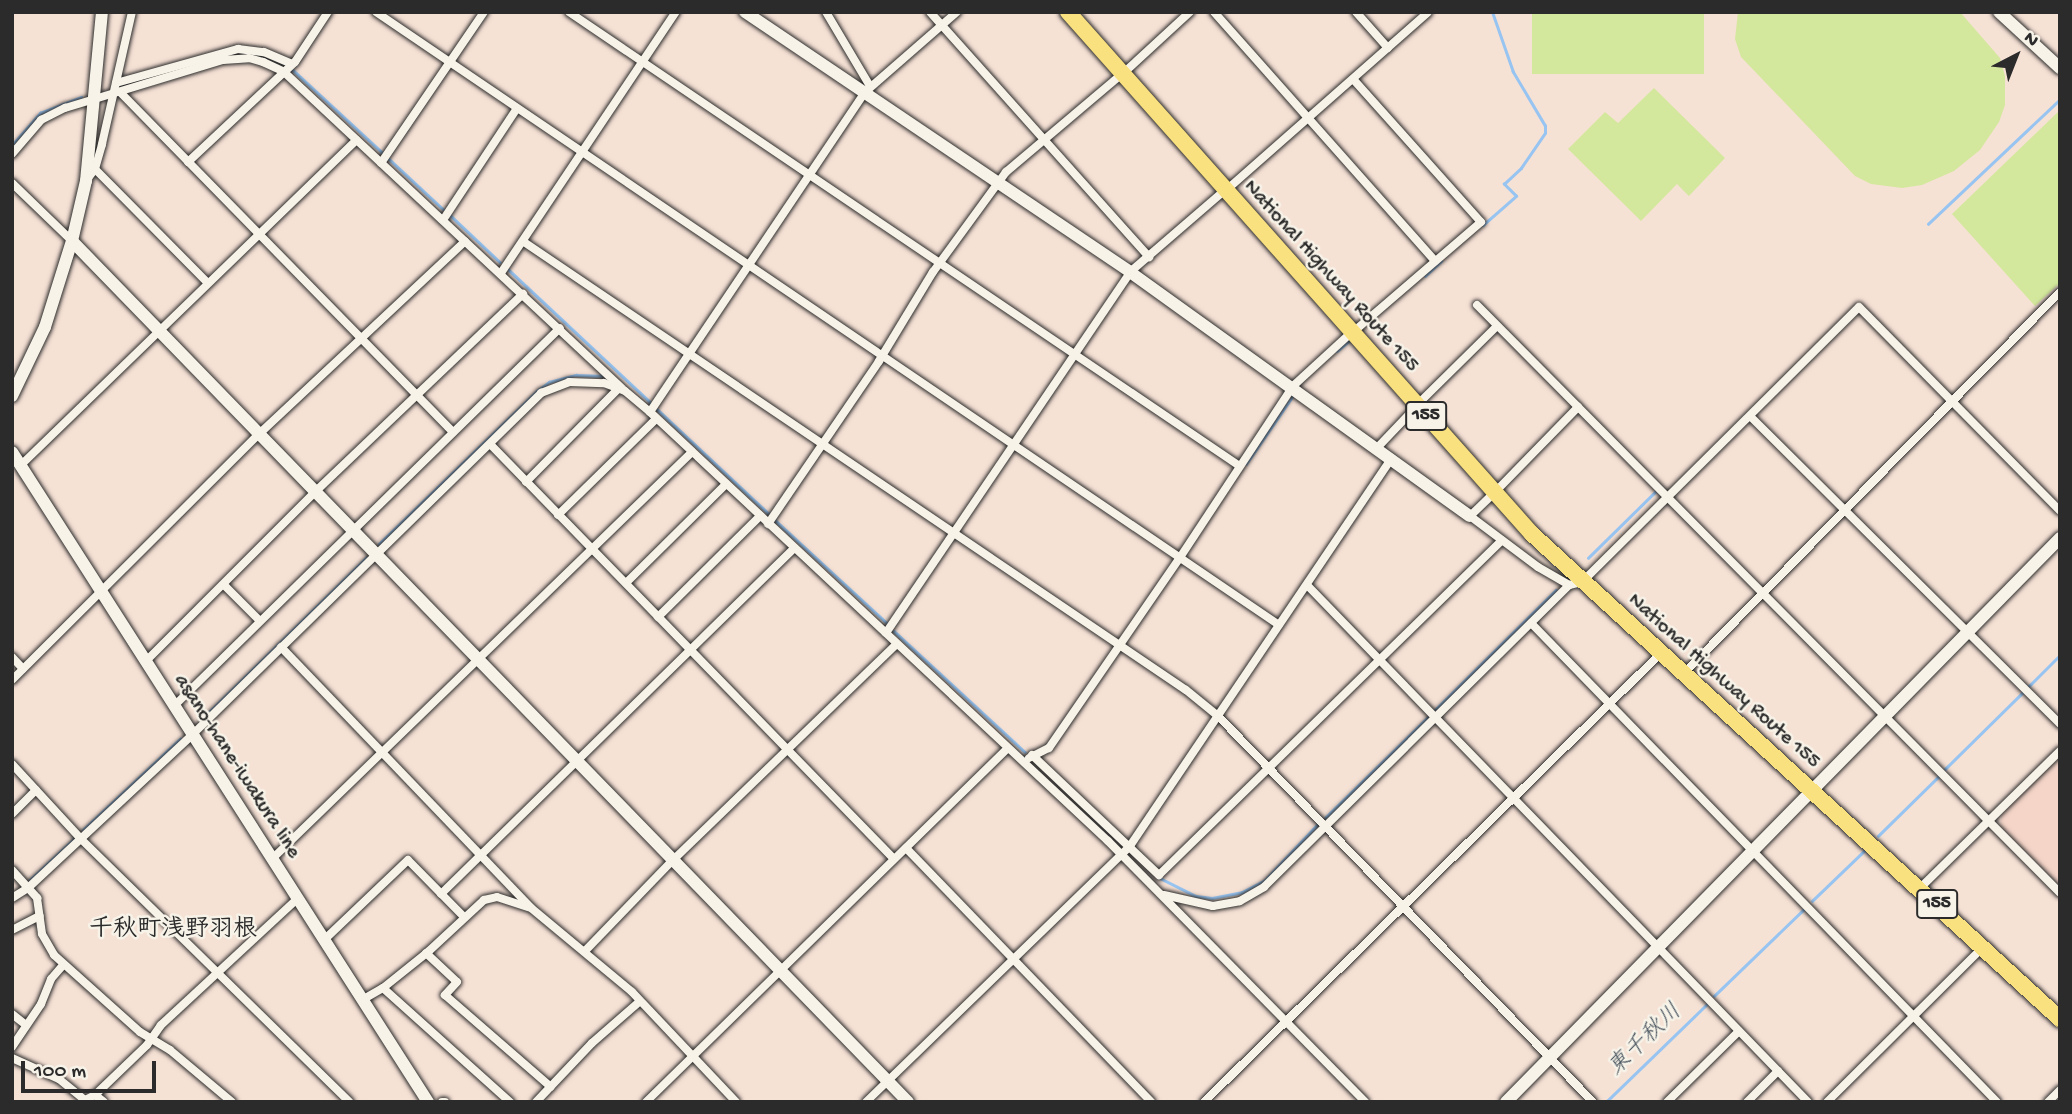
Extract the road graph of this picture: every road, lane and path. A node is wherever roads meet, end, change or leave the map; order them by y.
1 (102, 12) edge
2 (132, 12) edge
3 (328, 12) edge
4 (376, 12) edge
5 (484, 12) edge
6 (569, 12) edge
7 (676, 12) edge
8 (745, 12) edge
9 (826, 12) edge
10 (930, 12) edge
11 (957, 12) edge
12 (1068, 12) edge
13 (1079, 12) edge
14 (1190, 12) edge
15 (1214, 12) edge
16 (1356, 12) edge
17 (1428, 12) edge
18 (1999, 12) edge
19 (942, 26) junction
20 (1388, 48) junction
21 (643, 62) junction
22 (450, 63) junction
23 (292, 64) junction
24 (2060, 68) edge
25 (1125, 71) junction
26 (284, 72) junction
27 (1353, 79) junction
28 (116, 83) junction
29 (867, 90) junction
30 (117, 93) junction
31 (95, 99) junction
32 (517, 108) junction
33 (1308, 118) junction
34 (356, 141) junction
35 (1045, 141) junction
36 (12, 153) edge
37 (583, 153) junction
38 (188, 162) junction
39 (381, 163) junction
40 (94, 169) junction
41 (810, 175) junction
42 (86, 181) junction
43 (12, 183) edge
44 (998, 183) junction
45 (1229, 187) junction
46 (443, 220) junction
47 (258, 235) junction
48 (72, 241) junction
49 (465, 241) junction
50 (524, 242) junction
51 (1149, 257) junction
52 (1435, 261) junction
53 (940, 262) junction
54 (750, 265) junction
55 (1130, 272) junction
56 (501, 273) junction
57 (207, 282) junction
58 (2060, 292) edge
59 (523, 294) junction
60 (1477, 305) dead end
61 (1497, 326) junction
62 (560, 328) junction
63 (157, 330) junction
64 (1356, 330) junction
65 (362, 340) junction
66 (1074, 354) junction
67 (691, 356) junction
68 (881, 356) junction
69 (1293, 386) junction
70 (622, 390) junction
71 (418, 396) junction
72 (12, 397) edge
73 (1420, 403) junction
74 (1952, 403) junction
75 (1578, 407) junction
76 (653, 416) junction
77 (1751, 417) junction
78 (453, 432) junction
79 (259, 434) junction
80 (490, 444) junction
81 (823, 444) junction
82 (1014, 446) junction
83 (1377, 448) junction
84 (12, 452) edge
85 (692, 452) junction
86 (1392, 458) junction
87 (21, 465) junction
88 (1238, 465) junction
89 (526, 482) junction
90 (726, 484) junction
91 (1497, 490) junction
92 (316, 491) junction
93 (1667, 498) junction
94 (1845, 511) junction
95 (2060, 511) edge
96 (558, 515) junction
97 (760, 516) junction
98 (1470, 516) junction
99 (768, 524) junction
100 (352, 528) junction
101 (955, 534) junction
102 (2060, 538) edge
103 (1502, 540) junction
104 (794, 548) junction
105 (592, 550) junction
106 (377, 553) junction
107 (1179, 559) junction
108 (1580, 581) junction
109 (626, 583) junction
110 (224, 585) junction
111 (1307, 585) junction
112 (101, 592) junction
113 (1764, 594) junction
114 (658, 617) junction
115 (259, 620) junction
116 (1531, 623) junction
117 (1279, 625) junction
118 (1967, 632) junction
119 (886, 633) junction
120 (897, 644) junction
121 (1119, 645) junction
122 (281, 647) junction
123 (690, 650) junction
124 (1660, 654) junction
125 (12, 657) edge
126 (477, 657) junction
127 (1378, 660) junction
128 (145, 662) junction
129 (23, 669) junction
130 (1688, 669) junction
131 (12, 680) edge
132 (1610, 704) junction
133 (174, 706) junction
134 (1886, 715) junction
135 (1217, 716) junction
136 (1435, 718) junction
137 (2060, 724) edge
138 (192, 735) junction
139 (1008, 748) junction
140 (789, 750) junction
141 (2060, 751) edge
142 (383, 753) junction
143 (1032, 755) junction
144 (575, 760) junction
145 (1024, 762) junction
146 (12, 765) edge
147 (1268, 768) junction
148 (36, 790) junction
149 (1813, 792) junction
150 (1513, 799) junction
151 (12, 814) edge
152 (1990, 820) junction
153 (1325, 827) junction
154 (81, 839) junction
155 (1130, 846) junction
156 (906, 848) junction
157 (1753, 850) junction
158 (482, 855) junction
159 (1122, 855) junction
160 (272, 859) junction
161 (894, 859) junction
162 (673, 860) junction
163 (12, 870) edge
164 (28, 888) junction
165 (1920, 888) junction
166 (2060, 892) edge
167 (441, 894) junction
168 (1162, 894) junction
169 (12, 898) edge
170 (298, 899) junction
171 (1403, 906) junction
172 (531, 908) junction
173 (40, 916) junction
174 (464, 918) junction
175 (12, 930) edge
176 (324, 940) junction
177 (1983, 947) junction
178 (1659, 948) junction
179 (585, 951) junction
180 (426, 953) junction
181 (1013, 960) junction
182 (63, 965) junction
183 (779, 970) junction
184 (218, 974) junction
185 (383, 988) junction
186 (362, 1000) junction
187 (639, 1002) junction
188 (12, 1014) edge
189 (1914, 1017) junction
190 (2060, 1019) edge
191 (1286, 1021) junction
192 (26, 1025) junction
193 (1740, 1031) junction
194 (152, 1038) junction
195 (12, 1047) edge
196 (12, 1058) edge
197 (693, 1058) junction
198 (1550, 1058) junction
199 (1778, 1071) junction
200 (887, 1081) junction
201 (551, 1087) junction
202 (2060, 1090) edge
203 (96, 1095) junction
204 (104, 1102) edge
205 (232, 1102) edge
206 (350, 1102) edge
207 (428, 1102) edge
208 (510, 1102) edge
209 (536, 1102) edge
210 (646, 1102) edge
211 (736, 1102) edge
212 (866, 1102) edge
213 (908, 1102) edge
214 (1151, 1102) edge
215 (1204, 1102) edge
216 (1365, 1102) edge
217 (1506, 1102) edge
218 (1593, 1102) edge
219 (1667, 1102) edge
220 (1747, 1102) edge
221 (1808, 1102) edge
222 (1827, 1102) edge
223 (1997, 1102) edge
224 (2048, 1102) edge

1 - 31 street
2 - 28 street
3 - 23 street
4 - 22 street
5 - 22 street
6 - 21 street
7 - 21 street
8 - 29 street
9 - 29 street
10 - 19 street
11 - 19 street
12 - 25 highway, National Highway Route 155 / 155
13 - 25 highway, National Highway Route 155 / 155
14 - 25 street
15 - 33 street
16 - 20 street
17 - 20 street
18 - 24 street
19 - 29 street
19 - 35 street
20 - 27 street
21 - 37 street
21 - 41 street
22 - 32 street
22 - 39 street
23 - 26 street
23 - 28 street
25 - 35 street
25 - 45 highway, National Highway Route 155 / 155
26 - 30 street
26 - 34 street
26 - 38 street
27 - 33 street
27 - 52 street
28 - 30 street
29 - 41 street
29 - 44 street
30 - 31 street
30 - 38 street
30 - 40 street
31 - 36 street
31 - 42 street
32 - 37 street
32 - 46 street
33 - 45 street
33 - 52 street
34 - 39 street
34 - 47 street
35 - 44 street
35 - 51 street
37 - 50 street
37 - 54 street
38 - 47 street
39 - 46 street
40 - 42 street
40 - 57 street
41 - 53 street
41 - 54 street
42 - 48 street
43 - 48 street
44 - 53 street
44 - 55 street
45 - 51 street
45 - 64 highway, National Highway Route 155 / 155
46 - 49 street
47 - 57 street
47 - 65 street
48 - 63 street
48 - 72 street
49 - 56 street
49 - 65 street
50 - 56 street
50 - 67 street
51 - 55 street
52 - 64 street
53 - 66 street
53 - 68 street
54 - 67 street
54 - 68 street
55 - 66 street
55 - 69 street
56 - 59 street
57 - 63 street
58 - 74 street
59 - 62 street
59 - 71 street
60 - 61 street
61 - 73 street
61 - 75 street
62 - 70 street
62 - 78 street
63 - 79 street
63 - 87 street
64 - 69 street
64 - 73 highway, National Highway Route 155 / 155
65 - 71 street
65 - 79 street
66 - 82 street
66 - 88 street
67 - 76 street
67 - 81 street
68 - 81 street
68 - 82 street
69 - 83 street
69 - 88 street
70 - 76 street
70 - 80 street
70 - 89 street
71 - 78 street
71 - 92 street
73 - 83 street
73 - 91 highway, National Highway Route 155 / 155
74 - 77 street
74 - 94 street
74 - 95 street
75 - 91 street
75 - 93 street
76 - 85 street
76 - 96 street
77 - 93 street
77 - 94 street
78 - 100 street
79 - 92 street
79 - 112 street
80 - 89 street
80 - 106 street
81 - 99 street
81 - 101 street
82 - 101 street
82 - 107 street
83 - 86 street
84 - 87 street, asano-hane-iwakura line
85 - 90 street
85 - 105 street
86 - 98 street
86 - 111 street
87 - 112 street, asano-hane-iwakura line
88 - 107 street
89 - 96 street
90 - 97 street
90 - 109 street
91 - 98 street
91 - 108 highway, National Highway Route 155 / 155
92 - 100 street
92 - 110 street
93 - 108 street
93 - 113 street
94 - 113 street
94 - 118 street
96 - 105 street
97 - 99 street
97 - 114 street
98 - 103 street
99 - 104 street
100 - 106 street
100 - 115 street
101 - 119 street
101 - 121 street
102 - 118 street
103 - 108 street
103 - 127 street
104 - 119 street
104 - 123 street
105 - 109 street
105 - 126 street
106 - 122 street
106 - 126 street
107 - 117 street
107 - 121 street
108 - 116 street
108 - 124 highway, National Highway Route 155 / 155
108 - 130 highway, National Highway Route 155 / 155
109 - 114 street
110 - 115 street
110 - 128 street
111 - 117 street
111 - 127 street
112 - 128 street, asano-hane-iwakura line
112 - 129 street
113 - 130 street
113 - 134 street
114 - 123 street
115 - 133 street
116 - 132 street
116 - 136 street
117 - 135 street
118 - 134 street
118 - 137 street
119 - 120 street
120 - 139 street
120 - 140 street
121 - 135 street
121 - 143 street
122 - 138 street
122 - 142 street
123 - 140 street
123 - 144 street
124 - 132 street
124 - 149 highway, National Highway Route 155 / 155
125 - 129 street
126 - 142 street
126 - 144 street
127 - 136 street
127 - 147 street
128 - 133 street, asano-hane-iwakura line
129 - 131 street
130 - 149 highway, National Highway Route 155 / 155
132 - 150 street
132 - 157 street
133 - 138 street, asano-hane-iwakura line
134 - 149 street
134 - 152 street
135 - 147 street
135 - 155 street
136 - 150 street
136 - 153 street
138 - 154 street
138 - 160 street, asano-hane-iwakura line
139 - 145 street
139 - 156 street
140 - 161 street
140 - 162 street
141 - 152 street
142 - 158 street
142 - 160 street
143 - 145 street
143 - 155 street
144 - 158 street
144 - 162 street
145 - 159 street
146 - 148 street
147 - 153 street
147 - 155 street
148 - 151 street
148 - 154 street
149 - 157 street
149 - 165 highway, National Highway Route 155 / 155
150 - 171 street
150 - 178 street
152 - 165 street
152 - 166 street
153 - 168 street
153 - 171 street
154 - 164 street
154 - 184 street
155 - 159 street
156 - 161 street
156 - 181 street
157 - 178 street
157 - 189 street
158 - 167 street
158 - 172 street
159 - 168 street
159 - 181 street
160 - 170 street, asano-hane-iwakura line
161 - 183 street
162 - 179 street
162 - 183 street
163 - 164 street
164 - 169 street
164 - 173 street
165 - 177 highway, National Highway Route 155 / 155
167 - 174 street
167 - 176 street
168 - 191 street
170 - 176 street, asano-hane-iwakura line
170 - 184 street
171 - 191 street
171 - 198 street
172 - 174 street
172 - 179 street
173 - 175 street
173 - 182 street
174 - 180 street
176 - 186 street, asano-hane-iwakura line
177 - 189 street
177 - 190 highway, National Highway Route 155 / 155
178 - 193 street
178 - 198 street
179 - 187 street
180 - 185 street
180 - 201 street
181 - 200 street
181 - 214 street
182 - 192 street
182 - 194 street
183 - 197 street
183 - 200 street
184 - 194 street
184 - 206 street
185 - 186 street
185 - 208 street
186 - 207 street, asano-hane-iwakura line
187 - 197 street
187 - 201 street
188 - 192 street
189 - 222 street
189 - 223 street
191 - 215 street
191 - 216 street
192 - 195 street
193 - 199 street
193 - 219 street
194 - 203 street
194 - 205 street
196 - 203 street
197 - 210 street
197 - 211 street
198 - 217 street
198 - 218 street
199 - 220 street
199 - 221 street
200 - 212 street
200 - 213 street
201 - 209 street
202 - 224 street
203 - 204 street

